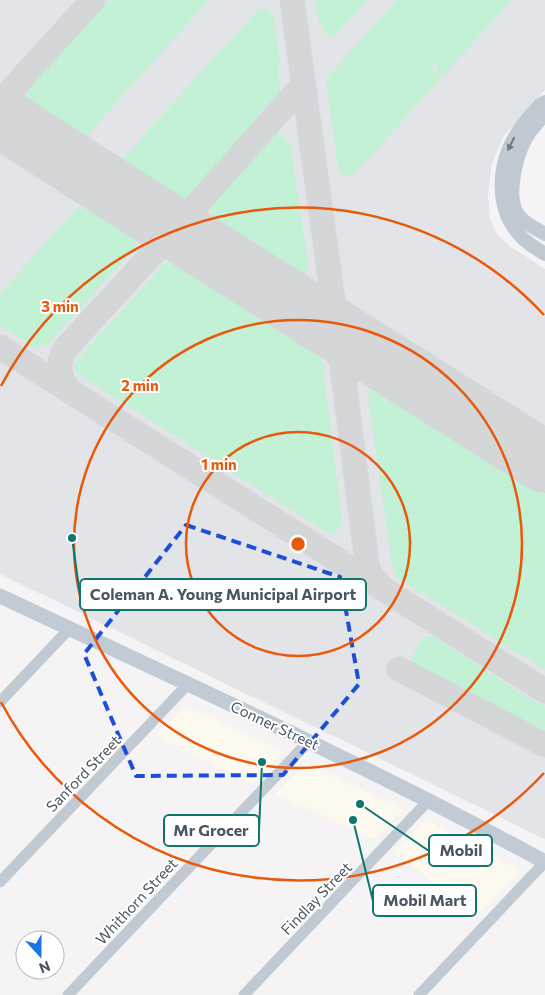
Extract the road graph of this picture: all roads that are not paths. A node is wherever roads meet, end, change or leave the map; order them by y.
1 (543, 106) edge
2 (545, 234) edge
3 (545, 254) edge
4 (0, 596) edge
5 (70, 628) junction
6 (188, 684) junction
7 (0, 702) edge
8 (308, 741) junction
9 (429, 800) junction
10 (545, 862) edge
11 (0, 882) edge
12 (68, 995) edge
13 (244, 995) edge
14 (420, 995) edge

1 - 2 street
1 -> 3 street
4 - 5 main road, Conner Street
5 - 6 main road, Conner Street
5 - 7 street
6 - 8 main road, Conner Street
6 - 11 street, Sanford Street
8 - 9 main road, Conner Street
8 - 12 street, Whithorn Street
9 - 10 main road, Conner Street
9 - 13 street, Findlay Street
10 - 14 street

